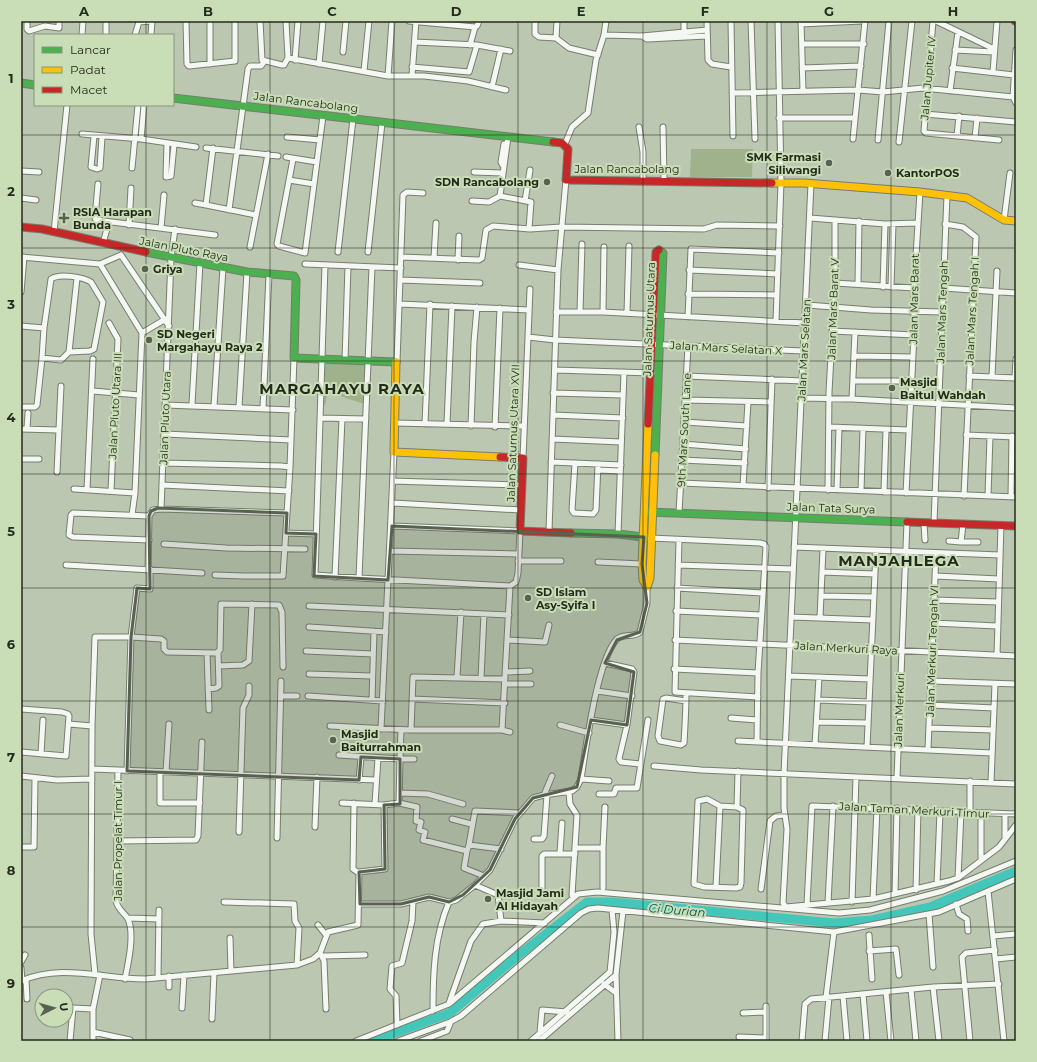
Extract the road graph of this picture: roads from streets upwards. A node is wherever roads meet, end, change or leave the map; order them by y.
1 (27, 21) edge
2 (59, 21) edge
3 (83, 21) edge
4 (106, 21) edge
5 (152, 21) edge
6 (186, 21) edge
7 (210, 21) edge
8 (235, 21) edge
9 (260, 21) edge
10 (286, 21) edge
11 (298, 21) edge
12 (323, 21) edge
13 (346, 21) edge
14 (369, 21) edge
15 (392, 21) edge
16 (409, 21) edge
17 (416, 21) edge
18 (479, 21) edge
19 (535, 21) edge
20 (557, 21) edge
21 (606, 21) edge
22 (684, 21) edge
23 (707, 21) edge
24 (731, 21) edge
25 (751, 21) edge
26 (778, 21) edge
27 (861, 21) edge
28 (865, 21) edge
29 (889, 21) edge
30 (912, 21) edge
31 (933, 21) edge
32 (936, 21) edge
33 (997, 21) edge
34 (801, 22) edge
35 (475, 28) junction
36 (958, 32) junction
37 (707, 33) junction
38 (82, 34) edge
39 (106, 34) edge
40 (134, 34) edge
41 (151, 34) edge
42 (684, 34) junction
43 (604, 35) junction
44 (556, 38) junction
45 (415, 42) junction
46 (802, 44) junction
47 (864, 44) junction
48 (470, 45) junction
49 (477, 45) junction
50 (501, 49) junction
51 (955, 50) junction
52 (994, 50) junction
53 (1016, 50) edge
54 (510, 51) dead end
55 (343, 52) dead end
56 (598, 55) junction
57 (288, 58) junction
58 (295, 60) junction
59 (264, 62) junction
60 (210, 64) junction
61 (319, 64) junction
62 (861, 66) junction
63 (412, 67) junction
64 (731, 67) junction
65 (802, 68) junction
66 (952, 68) junction
67 (364, 71) junction
68 (469, 72) junction
69 (994, 72) junction
70 (1014, 75) junction
71 (388, 76) junction
72 (412, 76) junction
73 (468, 81) junction
74 (21, 83) edge
75 (34, 85) edge
76 (1015, 85) edge
77 (492, 87) junction
78 (927, 88) junction
79 (904, 89) junction
80 (506, 90) dead end
81 (858, 90) junction
82 (802, 91) junction
83 (950, 91) junction
84 (779, 92) junction
85 (883, 92) junction
86 (732, 94) junction
87 (754, 94) junction
88 (1013, 97) junction
89 (174, 98) edge
90 (1016, 103) edge
91 (67, 106) edge
92 (138, 106) edge
93 (144, 106) edge
94 (244, 106) junction
95 (925, 114) junction
96 (323, 116) junction
97 (959, 116) junction
98 (780, 118) junction
99 (855, 118) junction
100 (977, 118) junction
101 (353, 120) junction
102 (1016, 122) edge
103 (382, 123) junction
104 (639, 127) dead end
105 (663, 127) dead end
106 (82, 134) dead end
107 (94, 136) junction
108 (732, 136) dead end
109 (957, 136) junction
110 (102, 137) junction
111 (287, 137) dead end
112 (506, 137) junction
113 (975, 138) junction
114 (141, 139) junction
115 (755, 139) dead end
116 (853, 139) dead end
117 (135, 140) junction
118 (320, 140) junction
119 (878, 140) dead end
120 (999, 140) dead end
121 (899, 142) dead end
122 (168, 143) junction
123 (564, 144) junction
124 (174, 145) junction
125 (196, 147) dead end
126 (206, 148) dead end
127 (213, 148) junction
128 (237, 150) junction
129 (268, 154) junction
130 (278, 156) dead end
131 (286, 157) dead end
132 (293, 159) junction
133 (317, 162) junction
134 (132, 168) dead end
135 (530, 170) dead end
136 (21, 171) edge
137 (39, 172) dead end
138 (474, 172) dead end
139 (502, 173) junction
140 (1010, 173) dead end
141 (289, 180) junction
142 (566, 180) junction
143 (643, 180) junction
144 (664, 180) junction
145 (781, 182) junction
146 (811, 183) junction
147 (98, 184) dead end
148 (314, 184) junction
149 (131, 188) dead end
150 (423, 193) dead end
151 (920, 194) junction
152 (164, 195) dead end
153 (500, 196) junction
154 (947, 196) junction
155 (21, 198) edge
156 (36, 200) dead end
157 (472, 201) dead end
158 (525, 201) junction
159 (195, 203) dead end
160 (206, 205) junction
161 (229, 210) junction
162 (256, 215) junction
163 (810, 218) junction
164 (835, 220) junction
165 (1004, 220) junction
166 (859, 221) junction
167 (1016, 221) edge
168 (109, 222) junction
169 (436, 223) dead end
170 (917, 223) junction
171 (885, 224) junction
172 (893, 224) junction
173 (946, 224) junction
174 (129, 225) junction
175 (780, 226) junction
176 (21, 227) edge
177 (561, 227) junction
178 (161, 228) junction
179 (529, 228) junction
180 (175, 229) junction
181 (54, 232) junction
182 (215, 235) dead end
183 (460, 236) dead end
184 (102, 243) junction
185 (582, 244) dead end
186 (629, 246) dead end
187 (250, 247) dead end
188 (604, 247) dead end
189 (338, 252) dead end
190 (368, 252) dead end
191 (121, 253) junction
192 (779, 253) junction
193 (401, 256) junction
194 (22, 257) edge
195 (171, 258) junction
196 (434, 258) junction
197 (458, 260) junction
198 (100, 264) junction
199 (200, 264) junction
200 (305, 264) dead end
201 (325, 265) junction
202 (518, 265) dead end
203 (348, 266) junction
204 (372, 267) junction
205 (223, 268) junction
206 (401, 268) junction
207 (558, 270) junction
208 (689, 270) junction
209 (997, 271) dead end
210 (247, 272) junction
211 (269, 274) junction
212 (778, 274) junction
213 (77, 278) junction
214 (401, 280) junction
215 (480, 283) dead end
216 (835, 283) junction
217 (858, 284) junction
218 (883, 287) junction
219 (891, 287) junction
220 (914, 288) junction
221 (943, 288) junction
222 (530, 289) dead end
223 (972, 289) junction
224 (21, 290) edge
225 (996, 291) junction
226 (1016, 292) edge
227 (688, 294) junction
228 (777, 295) junction
229 (400, 304) junction
230 (430, 304) junction
231 (807, 305) junction
232 (452, 306) junction
233 (833, 306) junction
234 (477, 307) junction
235 (500, 308) junction
236 (529, 310) junction
237 (914, 311) junction
238 (556, 312) junction
239 (580, 312) junction
240 (603, 312) junction
241 (942, 312) junction
242 (627, 313) junction
243 (658, 315) junction
244 (688, 317) junction
245 (164, 320) junction
246 (776, 321) junction
247 (805, 322) junction
248 (109, 323) dead end
249 (21, 326) edge
250 (169, 327) junction
251 (44, 328) junction
252 (832, 331) junction
253 (855, 332) junction
254 (142, 333) junction
255 (914, 334) junction
256 (528, 337) junction
257 (555, 340) junction
258 (656, 345) junction
259 (688, 346) junction
260 (804, 351) junction
261 (69, 352) junction
262 (855, 356) junction
263 (913, 357) junction
264 (42, 358) junction
265 (294, 358) junction
266 (93, 359) dead end
267 (1016, 359) edge
268 (322, 360) junction
269 (345, 360) junction
270 (369, 361) junction
271 (397, 362) junction
272 (555, 370) junction
273 (624, 372) junction
274 (652, 373) junction
275 (686, 376) junction
276 (969, 376) junction
277 (992, 377) junction
278 (1016, 378) edge
279 (772, 379) junction
280 (803, 381) junction
281 (854, 381) junction
282 (911, 381) junction
283 (61, 386) dead end
284 (93, 391) junction
285 (115, 392) junction
286 (553, 393) junction
287 (139, 395) junction
288 (623, 395) junction
289 (802, 398) junction
290 (829, 398) junction
291 (852, 399) junction
292 (685, 400) junction
293 (748, 402) junction
294 (771, 402) junction
295 (910, 403) junction
296 (192, 404) junction
297 (165, 405) junction
298 (938, 405) junction
299 (214, 406) junction
300 (967, 406) junction
301 (21, 407) edge
302 (239, 407) junction
303 (263, 408) junction
304 (1016, 408) edge
305 (293, 410) junction
306 (28, 413) dead end
307 (553, 415) junction
308 (320, 418) junction
309 (623, 418) junction
310 (342, 419) junction
311 (366, 419) junction
312 (684, 422) junction
313 (395, 423) junction
314 (425, 424) junction
315 (447, 424) junction
316 (471, 426) junction
317 (523, 426) junction
318 (747, 426) junction
319 (495, 427) junction
320 (829, 427) junction
321 (839, 428) junction
322 (21, 429) edge
323 (27, 429) junction
324 (863, 429) junction
325 (58, 430) junction
326 (886, 430) junction
327 (909, 430) junction
328 (165, 434) junction
329 (966, 434) junction
330 (990, 436) junction
331 (1014, 437) edge
332 (552, 439) junction
333 (291, 440) junction
334 (621, 442) junction
335 (683, 444) junction
336 (746, 449) junction
337 (394, 452) junction
338 (522, 458) junction
339 (21, 459) edge
340 (39, 459) dead end
341 (682, 460) junction
342 (551, 462) junction
343 (163, 463) junction
344 (574, 463) junction
345 (744, 463) junction
346 (598, 464) junction
347 (621, 465) junction
348 (290, 468) junction
349 (598, 470) junction
350 (620, 471) junction
351 (57, 472) dead end
352 (393, 481) junction
353 (681, 483) junction
354 (162, 485) junction
355 (521, 485) junction
356 (743, 486) junction
357 (768, 488) junction
358 (74, 489) dead end
359 (798, 489) junction
360 (87, 490) junction
361 (828, 490) junction
362 (837, 490) junction
363 (111, 491) junction
364 (289, 491) junction
365 (861, 491) junction
366 (884, 492) junction
367 (135, 493) junction
368 (906, 493) junction
369 (935, 495) junction
370 (964, 496) junction
371 (988, 496) junction
372 (1013, 497) edge
373 (393, 503) junction
374 (161, 509) junction
375 (522, 510) junction
376 (649, 512) junction
377 (287, 513) junction
378 (680, 513) junction
379 (132, 515) junction
380 (149, 516) junction
381 (796, 518) junction
382 (907, 522) junction
383 (924, 522) junction
384 (934, 523) junction
385 (963, 524) junction
386 (1001, 525) junction
387 (392, 526) junction
388 (1016, 526) edge
389 (520, 531) junction
390 (549, 531) junction
391 (286, 533) junction
392 (316, 534) junction
393 (618, 534) junction
394 (648, 537) junction
395 (149, 540) junction
396 (679, 540) junction
397 (925, 540) dead end
398 (949, 541) dead end
399 (961, 542) junction
400 (978, 542) dead end
401 (164, 544) dead end
402 (794, 547) junction
403 (286, 548) junction
404 (823, 548) junction
405 (305, 549) dead end
406 (876, 550) junction
407 (390, 551) junction
408 (906, 552) junction
409 (936, 553) junction
410 (518, 554) junction
411 (1000, 555) junction
412 (518, 561) junction
413 (561, 561) dead end
414 (598, 562) dead end
415 (642, 564) junction
416 (66, 565) dead end
417 (678, 565) junction
418 (764, 567) junction
419 (149, 569) junction
420 (793, 569) junction
421 (822, 572) junction
422 (202, 573) dead end
423 (875, 574) junction
424 (215, 575) dead end
425 (935, 576) junction
426 (335, 577) junction
427 (359, 578) junction
428 (999, 579) junction
429 (388, 580) junction
430 (510, 586) junction
431 (647, 587) junction
432 (677, 588) junction
433 (762, 593) junction
434 (821, 596) junction
435 (874, 597) junction
436 (934, 600) junction
437 (998, 602) junction
438 (252, 604) junction
439 (309, 606) dead end
440 (387, 608) junction
441 (676, 611) junction
442 (461, 612) junction
443 (484, 614) junction
444 (509, 615) junction
445 (761, 615) junction
446 (791, 617) junction
447 (820, 618) junction
448 (873, 620) junction
449 (933, 623) junction
450 (549, 625) dead end
451 (997, 626) junction
452 (308, 627) dead end
453 (374, 631) junction
454 (386, 632) junction
455 (131, 636) junction
456 (507, 640) junction
457 (675, 640) junction
458 (760, 644) junction
459 (791, 646) junction
460 (872, 649) junction
461 (902, 650) junction
462 (306, 651) dead end
463 (218, 652) junction
464 (932, 652) junction
465 (207, 653) junction
466 (373, 654) junction
467 (997, 655) junction
468 (1016, 656) edge
469 (605, 663) junction
470 (218, 666) junction
471 (283, 667) dead end
472 (674, 670) junction
473 (530, 671) dead end
474 (505, 672) junction
475 (758, 673) junction
476 (309, 674) dead end
477 (372, 676) junction
478 (789, 676) junction
479 (457, 677) junction
480 (819, 677) junction
481 (481, 678) junction
482 (870, 679) junction
483 (281, 681) dead end
484 (931, 681) junction
485 (505, 682) junction
486 (531, 684) dead end
487 (995, 684) junction
488 (1016, 684) edge
489 (249, 686) dead end
490 (208, 689) junction
491 (597, 691) junction
492 (686, 693) junction
493 (281, 696) junction
494 (297, 696) dead end
495 (308, 696) dead end
496 (632, 696) junction
497 (758, 697) junction
498 (412, 699) junction
499 (372, 700) junction
500 (383, 700) junction
501 (818, 700) junction
502 (686, 701) junction
503 (869, 702) junction
504 (505, 703) junction
505 (930, 705) junction
506 (994, 708) junction
507 (21, 709) edge
508 (209, 710) dead end
509 (731, 718) dead end
510 (43, 720) dead end
511 (591, 720) junction
512 (648, 720) dead end
513 (757, 720) junction
514 (817, 722) junction
515 (868, 723) junction
516 (69, 724) junction
517 (169, 724) dead end
518 (560, 725) dead end
519 (627, 725) junction
520 (92, 726) junction
521 (330, 726) dead end
522 (381, 728) junction
523 (929, 728) junction
524 (401, 730) junction
525 (411, 730) junction
526 (502, 730) junction
527 (993, 730) junction
528 (510, 732) dead end
529 (589, 733) junction
530 (738, 741) dead end
531 (202, 742) dead end
532 (757, 742) junction
533 (786, 743) junction
534 (815, 745) junction
535 (867, 747) junction
536 (897, 749) junction
537 (928, 749) junction
538 (21, 752) edge
539 (992, 753) junction
540 (41, 754) junction
541 (339, 755) dead end
542 (361, 757) junction
543 (378, 758) junction
544 (400, 759) junction
545 (414, 759) dead end
546 (640, 764) junction
547 (654, 766) dead end
548 (92, 769) junction
549 (118, 770) junction
550 (127, 771) junction
551 (738, 771) junction
552 (160, 772) junction
553 (166, 772) junction
554 (201, 773) junction
555 (784, 774) junction
556 (240, 775) junction
557 (21, 776) edge
558 (278, 776) junction
559 (552, 776) dead end
560 (317, 777) junction
561 (856, 777) junction
562 (35, 778) junction
563 (897, 778) junction
564 (92, 779) junction
565 (581, 779) junction
566 (359, 780) junction
567 (376, 780) junction
568 (609, 781) dead end
569 (970, 781) junction
570 (991, 782) junction
571 (1016, 784) edge
572 (569, 792) junction
573 (400, 793) junction
574 (599, 794) dead end
575 (546, 795) junction
576 (200, 803) junction
577 (342, 803) dead end
578 (354, 803) junction
579 (399, 803) junction
580 (375, 804) junction
581 (463, 804) dead end
582 (384, 805) junction
583 (720, 806) junction
584 (832, 806) junction
585 (605, 807) dead end
586 (736, 807) junction
587 (855, 807) junction
588 (877, 808) junction
589 (897, 808) junction
590 (918, 809) junction
591 (940, 812) junction
592 (961, 812) junction
593 (519, 813) junction
594 (970, 813) junction
595 (981, 813) junction
596 (1005, 814) junction
597 (1016, 814) edge
598 (784, 815) junction
599 (452, 820) dead end
600 (562, 823) dead end
601 (471, 824) junction
602 (1016, 825) edge
603 (315, 827) dead end
604 (239, 832) dead end
605 (277, 838) dead end
606 (534, 839) dead end
607 (1005, 839) junction
608 (118, 841) junction
609 (469, 845) junction
610 (21, 846) edge
611 (576, 848) junction
612 (603, 848) junction
613 (501, 849) junction
614 (467, 851) junction
615 (560, 853) junction
616 (575, 854) junction
617 (981, 860) junction
618 (1016, 860) edge
619 (359, 872) junction
620 (484, 876) junction
621 (958, 878) junction
622 (1016, 878) edge
623 (937, 884) junction
624 (475, 885) junction
625 (716, 887) junction
626 (603, 888) dead end
627 (761, 889) dead end
628 (916, 890) junction
629 (988, 891) junction
630 (542, 893) dead end
631 (895, 894) junction
632 (572, 895) dead end
633 (873, 899) junction
634 (224, 902) dead end
635 (413, 902) junction
636 (449, 902) junction
637 (852, 902) junction
638 (828, 903) junction
639 (360, 904) junction
640 (956, 904) junction
641 (807, 905) junction
642 (159, 910) dead end
643 (612, 910) junction
644 (623, 911) junction
645 (929, 914) junction
646 (128, 918) junction
647 (159, 919) junction
648 (501, 921) junction
649 (544, 923) junction
650 (318, 925) dead end
651 (617, 930) junction
652 (968, 931) dead end
653 (834, 932) junction
654 (1016, 934) edge
655 (326, 935) junction
656 (869, 935) dead end
657 (993, 936) junction
658 (230, 938) dead end
659 (615, 945) junction
660 (995, 950) junction
661 (870, 951) junction
662 (24, 955) dead end
663 (322, 955) junction
664 (365, 955) dead end
665 (1016, 957) edge
666 (996, 959) junction
667 (21, 962) edge
668 (298, 965) junction
669 (933, 967) dead end
670 (21, 968) edge
671 (231, 971) junction
672 (214, 973) junction
673 (899, 974) dead end
674 (98, 975) junction
675 (184, 975) junction
676 (169, 976) junction
677 (616, 976) junction
678 (158, 978) junction
679 (125, 979) junction
680 (872, 979) dead end
681 (23, 980) edge
682 (599, 982) junction
683 (999, 984) junction
684 (605, 985) junction
685 (169, 986) dead end
686 (965, 986) junction
687 (933, 987) junction
688 (911, 989) junction
689 (886, 992) junction
690 (616, 993) junction
691 (863, 994) junction
692 (843, 996) junction
693 (828, 997) junction
694 (27, 1000) dead end
695 (449, 1004) junction
696 (766, 1006) dead end
697 (182, 1008) dead end
698 (93, 1009) junction
699 (326, 1009) dead end
700 (433, 1011) junction
701 (566, 1011) junction
702 (743, 1012) dead end
703 (765, 1012) junction
704 (570, 1016) junction
705 (212, 1020) dead end
706 (450, 1024) dead end
707 (397, 1025) junction
708 (93, 1032) junction
709 (540, 1033) junction
710 (739, 1037) dead end
711 (766, 1039) edge
712 (130, 1040) edge
713 (70, 1041) edge
714 (93, 1041) edge
715 (356, 1041) edge
716 (398, 1041) edge
717 (422, 1041) edge
718 (531, 1041) edge
719 (540, 1041) edge
720 (618, 1041) edge
721 (802, 1041) edge
722 (825, 1041) edge
723 (847, 1041) edge
724 (867, 1041) edge
725 (890, 1041) edge
726 (916, 1041) edge
727 (939, 1041) edge
728 (970, 1041) edge
729 (1004, 1041) edge

1 - 2 street
3 - 38 street
4 - 39 street
5 - 40 street
5 - 41 street
6 - 60 street
7 - 60 street
8 - 60 street
9 - 59 street
10 - 57 street
11 - 58 street
12 - 61 street
13 - 55 street
14 - 67 street
15 - 71 street
16 - 17 street
17 - 35 street
17 - 45 street
18 - 35 street
19 - 44 street
20 - 44 street
21 - 43 street
22 - 42 street
23 - 37 street
24 - 64 street
25 - 87 street
26 - 84 street
27 - 34 street
28 - 47 street
29 - 85 street
30 - 79 street
31 - 78 street, Jalan Jupiter IV
32 - 36 street
33 - 52 street
34 - 46 street
35 - 48 street
36 - 51 street
36 - 52 street
37 - 42 street
37 - 64 street
42 - 43 street
43 - 56 street
44 - 56 street
45 - 48 street
45 - 63 street
46 - 47 street
46 - 65 street
47 - 62 street
48 - 49 street
49 - 50 street
49 - 68 street
50 - 54 street
50 - 77 street
51 - 52 street
51 - 66 street
52 - 69 street
53 - 70 street
56 - 123 street
57 - 58 street
57 - 59 street
58 - 61 street
59 - 94 street
61 - 67 street
62 - 65 street
62 - 81 street
63 - 68 street
63 - 72 street
64 - 86 street
65 - 82 street
66 - 69 street
66 - 83 street
67 - 71 street
68 - 73 street
69 - 70 street
70 - 76 street
71 - 72 street
72 - 73 street
73 - 77 street
74 - 75 street
76 - 88 street
77 - 80 street
78 - 79 street
78 - 83 street
78 - 95 street, Jalan Jupiter IV
79 - 85 street
79 - 121 street
81 - 82 street
81 - 85 street
81 - 99 street
82 - 84 street
83 - 88 street
84 - 87 street
84 - 98 street
85 - 119 street
86 - 87 street
86 - 108 street
87 - 115 street
88 - 90 street
89 - 94 street, Jalan Rancabolang
91 - 181 street
92 - 117 street
93 - 114 street
94 - 96 street, Jalan Rancabolang
94 - 128 street
95 - 97 street
95 - 109 street, Jalan Jupiter IV
96 - 101 street, Jalan Rancabolang
96 - 118 street
97 - 100 street
97 - 109 street
98 - 99 street
98 - 145 street
99 - 116 street
100 - 102 street
100 - 113 street
101 - 103 street, Jalan Rancabolang
101 - 189 street
103 - 112 street, Jalan Rancabolang
103 - 190 street
104 - 143 street
105 - 144 street
106 - 107 street
107 - 110 street
107 - 110 street
109 - 113 street, Jalan Jupiter IV
110 - 117 street
111 - 118 street
112 - 123 street, Jalan Rancabolang
112 - 139 street
113 - 120 street, Jalan Jupiter IV
114 - 117 street
114 - 122 street
117 - 134 street
118 - 133 street
122 - 124 street
122 - 124 street
123 - 142 street, Jalan Rancabolang
124 - 125 street
126 - 127 street
127 - 128 street
127 - 160 street
128 - 129 street
128 - 161 street
129 - 130 street
129 - 162 street
131 - 132 street
132 - 133 street
132 - 141 street
133 - 148 street
135 - 158 street
136 - 137 street
138 - 139 street
139 - 153 street
140 - 165 street
141 - 148 street
141 - 148 street
142 - 143 street, Jalan Rancabolang
142 - 177 street
143 - 144 street, Jalan Rancabolang
144 - 145 street, Jalan Rancabolang
145 - 146 street, Jalan Rancabolang
145 - 175 street
146 - 151 street, Jalan Rancabolang
146 - 163 street, Jalan Mars Selatan
147 - 168 street
149 - 174 street
150 - 193 street
151 - 154 street, Jalan Rancabolang
151 - 170 street, Jalan Mars Barat
152 - 178 street
153 - 157 street
153 - 158 street
154 - 165 street, Jalan Rancabolang
154 - 173 street, Jalan Mars Tengah
155 - 156 street
158 - 179 street
159 - 160 street
160 - 161 street
161 - 162 street
162 - 187 street
163 - 164 street
163 - 231 street, Jalan Mars Selatan
164 - 166 street
164 - 216 street, Jalan Mars Barat V
165 - 167 street, Jalan Rancabolang
166 - 171 street
166 - 217 street
168 - 174 street
168 - 184 street
169 - 196 street
170 - 172 street
170 - 220 street, Jalan Mars Barat
171 - 172 street
171 - 218 street
172 - 219 street
173 - 221 street, Jalan Mars Tengah
173 - 223 street, Jalan Mars Tengah I
174 - 178 street
175 - 177 street
175 - 192 street
176 - 181 street, Jalan Pluto Raya
177 - 179 street
177 - 207 street
178 - 180 street
179 - 197 street
180 - 182 street
180 - 195 street, Jalan Pluto Utara
181 - 184 street, Jalan Pluto Raya
183 - 197 street
184 - 191 street, Jalan Pluto Raya
185 - 239 street
186 - 242 street
188 - 240 street
191 - 195 street, Jalan Pluto Raya
191 - 198 street
191 - 245 street
192 - 208 street
192 - 212 street
193 - 196 street
193 - 206 street
194 - 198 street
194 - 224 street
195 - 199 street, Jalan Pluto Raya
195 - 250 street, Jalan Pluto Utara
196 - 197 street
198 - 254 street
199 - 205 street, Jalan Pluto Raya
199 - 296 street
200 - 201 street
201 - 203 street
201 - 268 street
202 - 207 street
203 - 204 street
203 - 269 street
204 - 206 street
204 - 270 street
205 - 210 street, Jalan Pluto Raya
205 - 299 street
206 - 214 street
207 - 238 street
208 - 212 street
208 - 227 street
209 - 225 street
210 - 211 street, Jalan Pluto Raya
210 - 302 street
211 - 265 street, Jalan Pluto Raya
211 - 303 street
212 - 228 street
213 - 251 street
213 - 261 street
213 - 261 street
214 - 215 street
214 - 229 street
216 - 217 street
216 - 233 street, Jalan Mars Barat V
217 - 218 street
218 - 219 street
219 - 220 street
220 - 237 street, Jalan Mars Barat
221 - 223 street
221 - 241 street, Jalan Mars Tengah
222 - 236 street, Jalan Saturnus Utara XVII
223 - 225 street
223 - 276 street, Jalan Mars Tengah I
225 - 226 street
225 - 277 street
227 - 228 street
227 - 244 street
228 - 246 street
229 - 230 street
229 - 271 street
230 - 232 street
230 - 314 street
231 - 233 street
231 - 247 street, Jalan Mars Selatan
232 - 234 street
232 - 315 street
233 - 237 street
233 - 252 street, Jalan Mars Barat V
234 - 235 street
234 - 316 street
235 - 236 street
235 - 319 street
236 - 256 street, Jalan Saturnus Utara XVII
237 - 241 street
237 - 255 street, Jalan Mars Barat
238 - 239 street
238 - 257 street
239 - 240 street
240 - 242 street
241 - 298 street, Jalan Mars Tengah
242 - 243 street
243 - 243 street, Jalan Saturnus Utara
243 - 244 street
243 - 258 street, Jalan Saturnus Utara
244 - 246 street
245 - 250 street
245 - 254 street
246 - 247 street
247 - 260 street, Jalan Mars Selatan
248 - 285 street, Jalan Pluto Utara III
249 - 251 street
250 - 297 street, Jalan Pluto Utara
251 - 264 street
252 - 253 street
252 - 290 street, Jalan Mars Barat V
253 - 255 street
253 - 262 street
254 - 287 street
255 - 263 street, Jalan Mars Barat
256 - 257 street, Jalan Mars Selatan X
256 - 317 street, Jalan Saturnus Utara XVII
257 - 258 street, Jalan Mars Selatan X
257 - 272 street
258 - 259 street, Jalan Mars Selatan X
258 - 274 street, Jalan Saturnus Utara
258 - 376 street, Jalan Saturnus Utara
259 - 260 street, Jalan Mars Selatan X
259 - 275 street, 9th Mars South Lane
260 - 280 street, Jalan Mars Selatan
261 - 264 street
262 - 263 street
262 - 281 street
263 - 282 street, Jalan Mars Barat
264 - 301 street
265 - 268 street
265 - 305 street
266 - 284 street
267 - 278 street
268 - 269 street
268 - 308 street
269 - 270 street
270 - 271 street
270 - 311 street
271 - 313 street
272 - 273 street
272 - 286 street
273 - 274 street
273 - 288 street
274 - 376 street, Jalan Saturnus Utara
275 - 279 street
275 - 292 street, 9th Mars South Lane
276 - 277 street
276 - 300 street, Jalan Mars Tengah I
277 - 278 street
279 - 280 street
279 - 294 street
280 - 289 street, Jalan Mars Selatan
281 - 282 street
281 - 291 street
282 - 295 street, Jalan Mars Barat
283 - 325 street
284 - 285 street
284 - 360 street
285 - 287 street
285 - 363 street, Jalan Pluto Utara III
286 - 288 street
286 - 307 street
287 - 367 street
288 - 309 street
289 - 290 street
289 - 359 street, Jalan Mars Selatan
290 - 291 street
290 - 320 street, Jalan Mars Barat V
291 - 295 street
292 - 293 street
292 - 312 street, 9th Mars South Lane
293 - 294 street
293 - 318 street
294 - 357 street
295 - 298 street
295 - 327 street, Jalan Mars Barat
296 - 297 street
296 - 299 street
297 - 328 street, Jalan Pluto Utara
298 - 300 street
298 - 369 street, Jalan Mars Tengah
299 - 302 street
300 - 304 street
300 - 329 street, Jalan Mars Tengah I
302 - 303 street
303 - 305 street
305 - 333 street
306 - 323 street
307 - 309 street
307 - 332 street
308 - 310 street
308 - 392 street
309 - 334 street
310 - 311 street
310 - 426 street
311 - 427 street
312 - 318 street
312 - 335 street, 9th Mars South Lane
313 - 314 street
313 - 337 street
314 - 315 street
315 - 316 street
316 - 319 street
317 - 319 street
317 - 338 street, Jalan Saturnus Utara XVII
318 - 336 street
320 - 321 street
320 - 361 street, Jalan Mars Barat V
321 - 324 street
321 - 362 street
322 - 323 street
323 - 325 street
324 - 326 street
324 - 365 street
325 - 351 street
326 - 327 street
326 - 366 street
327 - 368 street, Jalan Mars Barat
328 - 333 street
328 - 343 street, Jalan Pluto Utara
329 - 330 street
329 - 370 street, Jalan Mars Tengah I
330 - 331 street
330 - 371 street
331 - 372 street
332 - 334 street
332 - 342 street
333 - 348 street
334 - 347 street
335 - 336 street
335 - 341 street, 9th Mars South Lane
336 - 345 street
337 - 338 street
337 - 352 street
338 - 355 street, Jalan Saturnus Utara XVII
339 - 340 street
341 - 345 street
341 - 353 street, 9th Mars South Lane
342 - 344 street
342 - 390 street
343 - 348 street
343 - 354 street, Jalan Pluto Utara
344 - 346 street
344 - 349 street
345 - 356 street
346 - 347 street
346 - 349 street
347 - 350 street
348 - 364 street
349 - 350 street
350 - 393 street
352 - 355 street
352 - 373 street
353 - 356 street
353 - 378 street, 9th Mars South Lane
354 - 364 street
354 - 374 street, Jalan Pluto Utara
355 - 375 street, Jalan Saturnus Utara XVII
356 - 357 street
357 - 359 street
358 - 360 street
359 - 361 street
359 - 381 street, Jalan Mars Selatan
360 - 363 street
361 - 362 street
362 - 365 street
363 - 367 street
364 - 377 street
365 - 366 street
366 - 368 street
367 - 379 street
368 - 369 street
369 - 370 street
369 - 384 street, Jalan Mars Tengah
370 - 371 street
371 - 372 street
373 - 375 street
373 - 387 street
374 - 377 street
374 - 380 street
375 - 389 street, Jalan Saturnus Utara XVII
376 - 378 street, Jalan Tata Surya
376 - 394 street
377 - 391 street
378 - 381 street, Jalan Tata Surya
379 - 380 street
379 - 395 street
380 - 395 street
381 - 382 street, Jalan Tata Surya
381 - 402 street, Jalan Mars Selatan
382 - 383 street, Jalan Tata Surya
382 - 408 street, Jalan Merkuri
383 - 384 street, Jalan Tata Surya
383 - 397 street
384 - 385 street, Jalan Tata Surya
385 - 386 street, Jalan Tata Surya
385 - 399 street
386 - 388 street, Jalan Tata Surya
386 - 411 street
387 - 389 street
387 - 407 street
389 - 390 street
389 - 410 street
390 - 393 street
391 - 392 street
391 - 403 street
392 - 426 street
393 - 394 street
394 - 396 street
394 - 415 street
394 - 431 street
395 - 419 street
396 - 417 street
396 - 418 street
398 - 399 street
399 - 400 street
401 - 403 street
402 - 404 street
402 - 420 street, Jalan Mars Selatan
403 - 405 street
403 - 424 street
404 - 406 street
404 - 421 street
406 - 408 street
406 - 423 street
407 - 410 street
407 - 429 street
408 - 409 street
408 - 461 street, Jalan Merkuri
409 - 411 street
409 - 425 street, Jalan Merkuri Tengah VI
410 - 412 street
411 - 428 street
412 - 413 street
412 - 430 street
414 - 415 street
415 - 431 street
416 - 419 street
417 - 418 street
417 - 432 street
418 - 420 street
418 - 433 street
419 - 422 street
419 - 455 street
420 - 446 street, Jalan Mars Selatan
421 - 423 street
421 - 434 street
423 - 435 street
425 - 428 street
425 - 436 street, Jalan Merkuri Tengah VI
426 - 427 street
427 - 429 street
428 - 437 street
429 - 430 street
429 - 440 street
430 - 444 street
431 - 469 street
432 - 433 street
432 - 441 street
433 - 445 street
434 - 435 street
434 - 447 street
435 - 448 street
436 - 437 street
436 - 449 street, Jalan Merkuri Tengah VI
437 - 451 street
438 - 463 street
438 - 470 street
438 - 471 street
439 - 440 street
440 - 442 street
440 - 454 street
441 - 445 street
441 - 457 street
442 - 443 street
442 - 479 street
443 - 444 street
443 - 481 street
444 - 456 street
445 - 458 street
446 - 447 street
446 - 459 street, Jalan Mars Selatan
447 - 448 street
448 - 460 street
449 - 451 street
449 - 464 street, Jalan Merkuri Tengah VI
450 - 456 street
451 - 467 street
452 - 453 street
453 - 454 street
453 - 466 street
454 - 500 street
455 - 465 street
455 - 520 street
455 - 550 street
456 - 474 street
457 - 458 street, Jalan Merkuri Raya
457 - 472 street
458 - 459 street, Jalan Merkuri Raya
458 - 475 street
459 - 460 street, Jalan Merkuri Raya
459 - 478 street, Jalan Mars Selatan
460 - 461 street, Jalan Merkuri Raya
460 - 482 street
461 - 464 street, Jalan Merkuri Raya
461 - 536 street, Jalan Merkuri
462 - 466 street
463 - 465 street
463 - 470 street
464 - 467 street, Jalan Merkuri Raya
464 - 484 street, Jalan Merkuri Tengah VI
465 - 490 street
466 - 477 street
467 - 468 street, Jalan Merkuri Raya
469 - 491 street
469 - 496 street
470 - 490 street
472 - 475 street
472 - 492 street
473 - 474 street
474 - 485 street
475 - 497 street
476 - 477 street
477 - 499 street
478 - 480 street
478 - 533 street, Jalan Mars Selatan
479 - 481 street
479 - 498 street
480 - 482 street
480 - 501 street
481 - 485 street
482 - 503 street
483 - 493 street
484 - 487 street
484 - 505 street, Jalan Merkuri Tengah VI
485 - 486 street
485 - 504 street
487 - 488 street
487 - 506 street
489 - 556 street
490 - 508 street
491 - 496 street
491 - 511 street
492 - 497 street
492 - 502 street
493 - 494 street
493 - 558 street
495 - 499 street
496 - 519 street
497 - 513 street
498 - 504 street
498 - 525 street
499 - 500 street
500 - 522 street
501 - 503 street
501 - 514 street
502 - 502 street
503 - 515 street
504 - 526 street
505 - 506 street
505 - 523 street, Jalan Merkuri Tengah VI
506 - 527 street
507 - 516 street
509 - 513 street
510 - 540 street
511 - 519 street
511 - 529 street
512 - 546 street
513 - 532 street
514 - 515 street
514 - 534 street
515 - 535 street
516 - 520 street
516 - 540 street
517 - 553 street
518 - 529 street
519 - 546 street
520 - 548 street
521 - 522 street
522 - 524 street
523 - 527 street
523 - 537 street, Jalan Merkuri Tengah VI
524 - 525 street
524 - 544 street
525 - 526 street
526 - 528 street
527 - 539 street
529 - 565 street
530 - 532 street
531 - 554 street
532 - 533 street
533 - 534 street
533 - 555 street, Jalan Mars Selatan
534 - 535 street
535 - 536 street
536 - 537 street
536 - 563 street, Jalan Merkuri
537 - 539 street
538 - 540 street
539 - 570 street
541 - 542 street
542 - 543 street
542 - 566 street
543 - 544 street
543 - 567 street
544 - 545 street
544 - 573 street
546 - 574 street
547 - 551 street
548 - 549 street
548 - 564 street
549 - 550 street
549 - 608 street, Jalan Propelat Timur I
550 - 552 street
551 - 555 street
551 - 586 street
552 - 553 street
552 - 576 street
553 - 554 street
554 - 556 street
554 - 576 street
555 - 561 street
555 - 598 street, Jalan Mars Selatan
556 - 558 street
556 - 604 street
557 - 562 street
558 - 560 street
558 - 605 street
559 - 575 street
560 - 566 street
560 - 603 street
561 - 563 street
561 - 587 street
562 - 564 street
562 - 610 street
563 - 569 street
564 - 674 street
565 - 568 street
565 - 572 street
566 - 567 street
567 - 580 street
569 - 570 street
569 - 594 street
570 - 571 street
572 - 575 street
572 - 611 street
573 - 579 street
573 - 581 street
575 - 593 street
575 - 606 street
576 - 608 street
577 - 578 street
578 - 580 street
578 - 619 street
579 - 582 street
579 - 614 street
580 - 582 street
582 - 619 street
583 - 586 street
583 - 625 street
583 - 625 street
584 - 587 street, Jalan Taman Merkuri Timur
584 - 638 street
584 - 641 street, Jalan Taman Merkuri Timur
585 - 612 street
586 - 625 street
587 - 588 street, Jalan Taman Merkuri Timur
587 - 637 street
588 - 589 street, Jalan Taman Merkuri Timur
588 - 633 street
589 - 590 street, Jalan Taman Merkuri Timur
589 - 631 street
590 - 591 street, Jalan Taman Merkuri Timur
590 - 628 street
591 - 592 street, Jalan Taman Merkuri Timur
591 - 623 street
592 - 594 street, Jalan Taman Merkuri Timur
592 - 621 street
593 - 601 street
593 - 613 street
594 - 595 street, Jalan Taman Merkuri Timur
595 - 596 street, Jalan Taman Merkuri Timur
595 - 617 street
596 - 597 street, Jalan Taman Merkuri Timur
596 - 607 street
598 - 627 street
598 - 641 street, Jalan Mars Selatan
599 - 601 street
600 - 615 street
601 - 609 street
602 - 607 street
607 - 617 street
608 - 646 street, Jalan Propelat Timur I
609 - 613 street
609 - 614 street
611 - 612 street
611 - 616 street
612 - 626 street
613 - 620 street
614 - 620 street
615 - 616 street
615 - 630 street
616 - 632 street
617 - 621 street
618 - 649 street
619 - 639 street
620 - 624 street
621 - 623 street
622 - 629 street
623 - 628 street
624 - 636 street
624 - 648 street
628 - 631 street
629 - 640 street
629 - 657 street
631 - 633 street
633 - 637 street
634 - 668 street
635 - 636 street
635 - 639 street
635 - 707 street
636 - 700 street
637 - 638 street
638 - 641 street
639 - 655 street
640 - 645 street
640 - 652 street
642 - 647 street
643 - 644 street
643 - 651 street
643 - 716 street
644 - 651 street
644 - 653 street
645 - 653 street
645 - 669 street
646 - 647 street
646 - 679 street, Jalan Propelat Timur I
647 - 678 street
648 - 649 street
648 - 695 street
649 - 695 street
650 - 655 street
651 - 659 street
653 - 693 street
654 - 657 street
655 - 663 street
656 - 661 street
657 - 660 street
658 - 671 street
659 - 677 street
659 - 682 street
660 - 666 street
660 - 686 street
661 - 673 street
661 - 680 street
662 - 667 street
663 - 664 street
663 - 668 street
663 - 699 street
665 - 666 street
666 - 683 street
668 - 671 street
670 - 681 street
671 - 672 street
672 - 675 street
672 - 705 street
674 - 679 street
674 - 681 street
674 - 698 street
675 - 676 street
675 - 697 street
676 - 678 street
676 - 685 street
677 - 684 street
677 - 690 street
678 - 679 street
681 - 694 street
682 - 684 street
682 - 701 street
683 - 686 street
683 - 729 street
684 - 690 street
684 - 704 street
686 - 687 street
686 - 728 street
687 - 688 street
687 - 727 street
688 - 689 street
688 - 726 street
689 - 691 street
689 - 725 street
690 - 720 street
691 - 692 street
691 - 724 street
692 - 693 street
692 - 723 street
693 - 721 street
693 - 722 street
695 - 700 street
696 - 703 street
698 - 708 street
698 - 713 street
700 - 707 street
701 - 704 street
701 - 709 street
701 - 709 street
702 - 703 street
703 - 711 street
704 - 719 street
706 - 717 street
707 - 715 street
708 - 712 street
708 - 714 street
709 - 718 street
710 - 711 street

